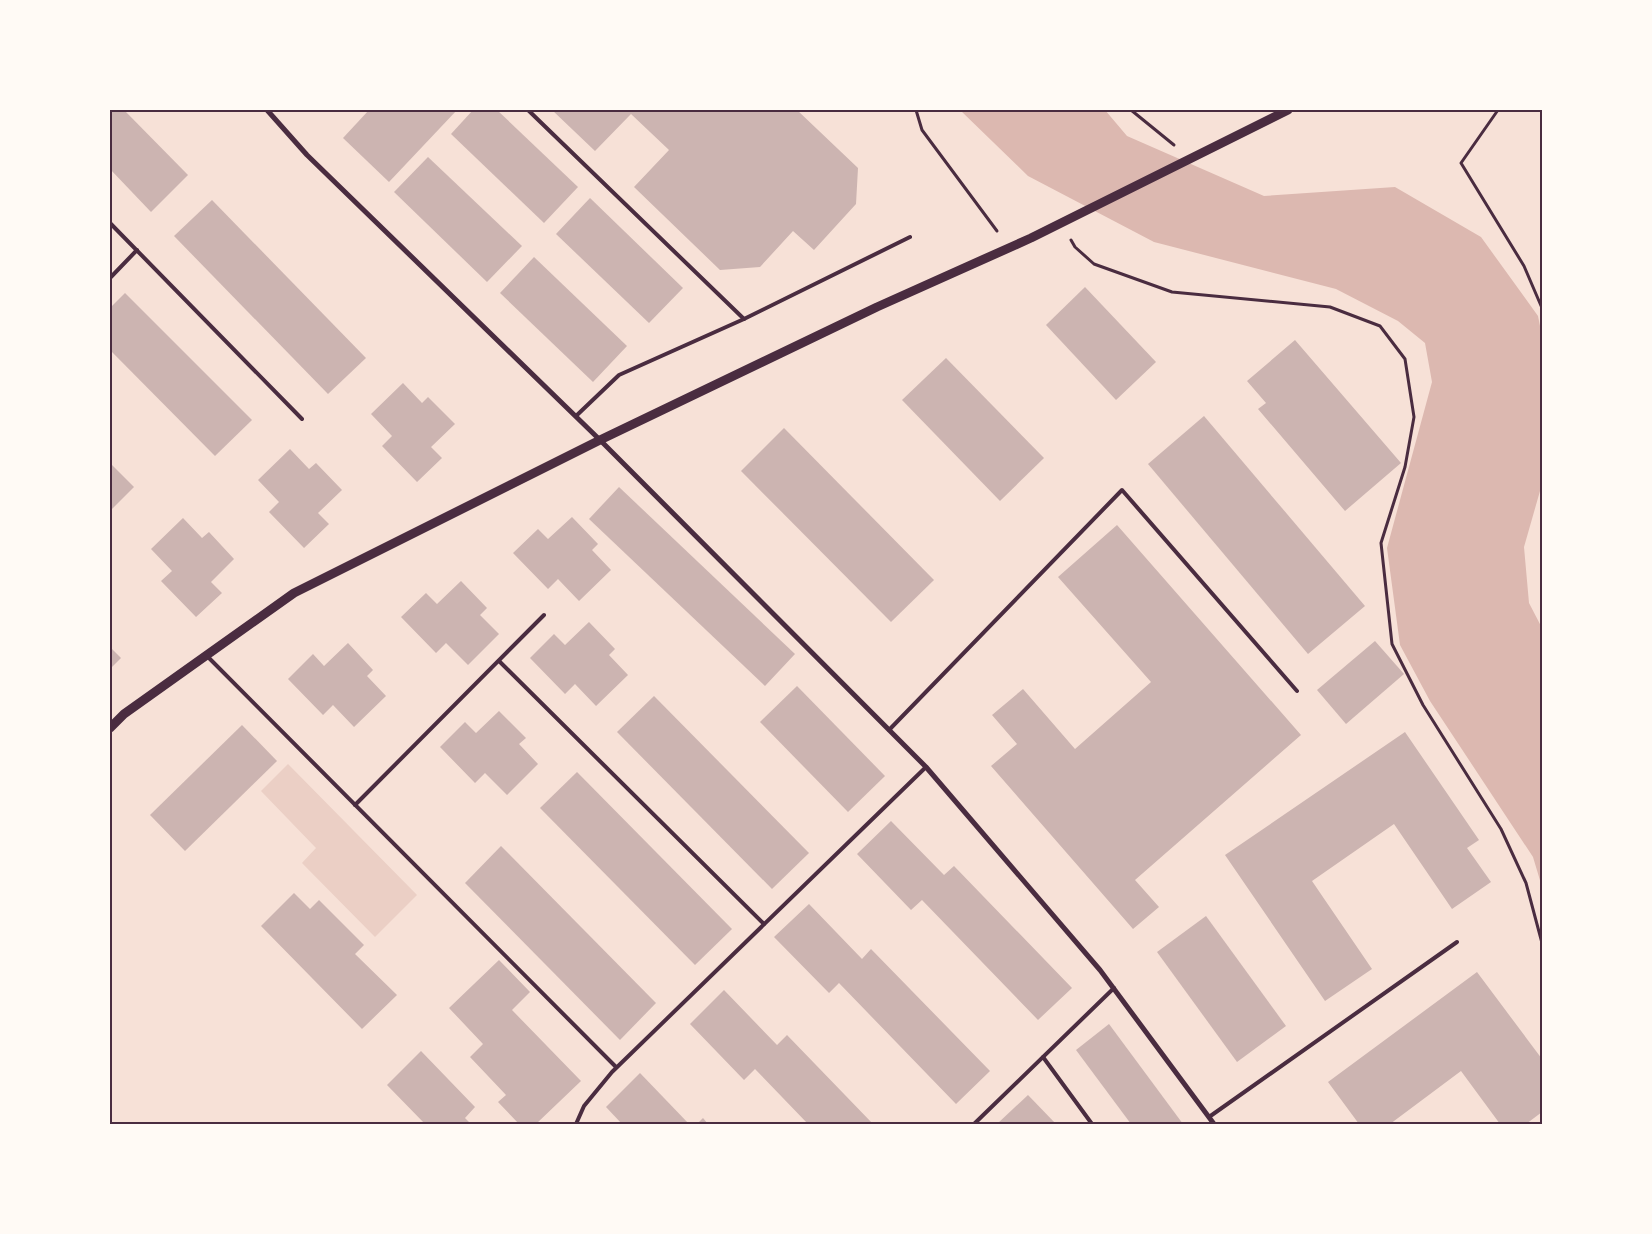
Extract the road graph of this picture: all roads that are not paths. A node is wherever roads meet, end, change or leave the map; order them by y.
1 (267, 110) edge
2 (528, 110) edge
3 (1288, 110) edge
4 (110, 223) edge
5 (910, 237) dead end
6 (138, 250) junction
7 (110, 278) edge
8 (744, 319) junction
9 (576, 416) junction
10 (302, 419) dead end
11 (600, 440) junction
12 (544, 615) dead end
13 (206, 656) junction
14 (499, 661) junction
15 (1297, 691) dead end
16 (110, 728) edge
17 (889, 730) junction
18 (926, 767) junction
19 (355, 805) junction
20 (764, 924) junction
21 (1457, 942) dead end
22 (1114, 988) junction
23 (1043, 1057) junction
24 (616, 1067) junction
25 (1209, 1117) junction
26 (576, 1124) edge
27 (974, 1124) edge
28 (1092, 1124) edge
29 (1214, 1124) edge

1 - 9 street
2 - 8 lane
3 - 11 street
4 - 6 lane
5 - 8 lane
6 - 7 lane
6 - 10 lane
8 - 9 lane
9 - 11 street
11 - 13 street
11 - 17 street
12 - 14 lane
13 - 16 street
13 - 19 lane
14 - 19 lane
14 - 20 lane
15 - 17 lane
17 - 18 street
18 - 20 lane
18 - 22 street
19 - 24 lane
20 - 24 lane
21 - 25 lane
22 - 23 lane
22 - 25 street
23 - 27 lane
23 - 28 lane
24 - 26 lane
25 - 29 street

